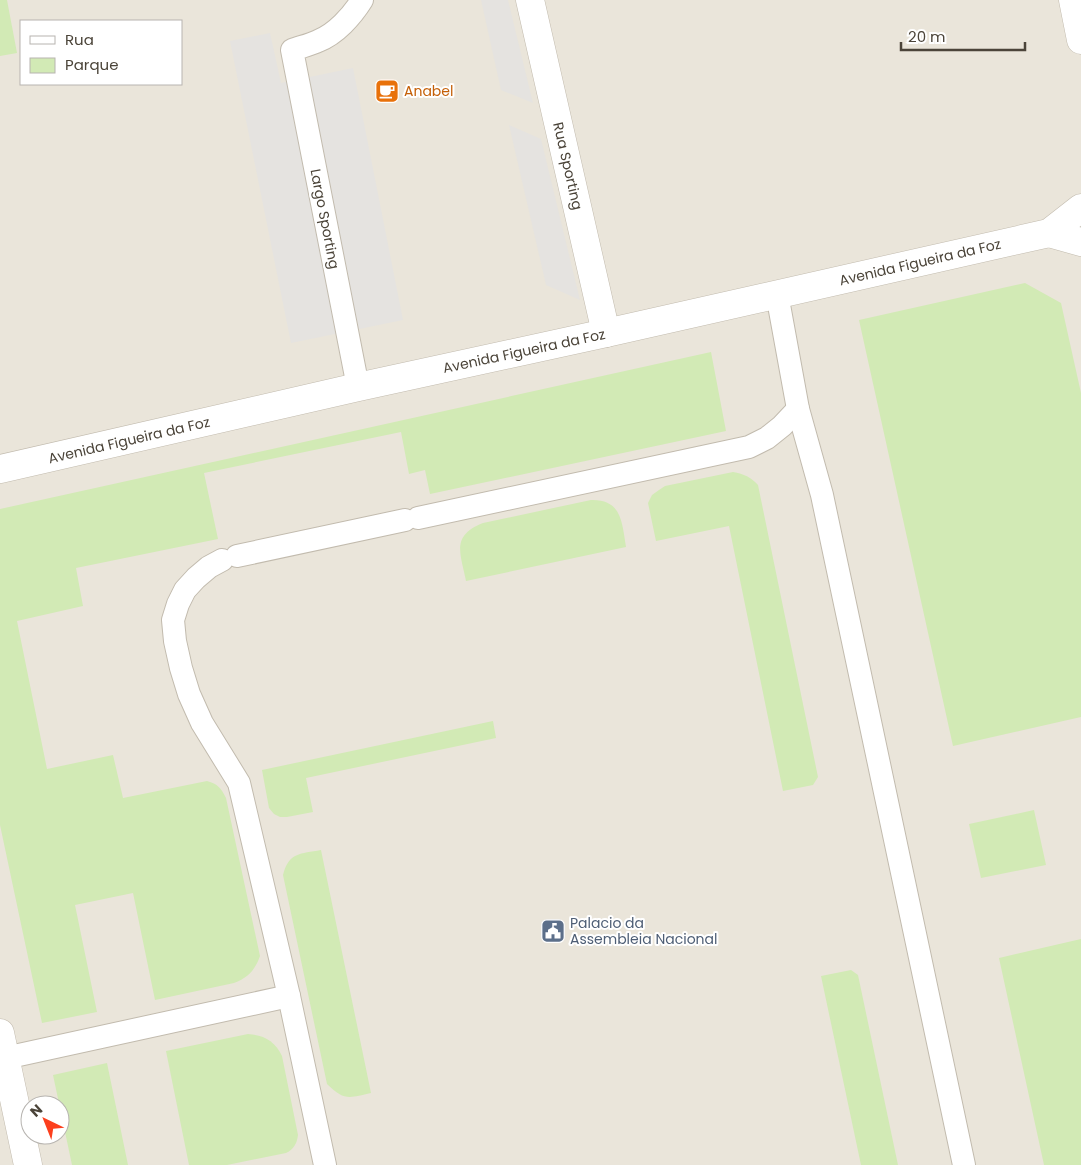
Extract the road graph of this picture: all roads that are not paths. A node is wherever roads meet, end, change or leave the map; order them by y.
1 (362, 0) edge
2 (530, 0) edge
3 (1073, 0) edge
4 (1081, 40) edge
5 (1081, 208) edge
6 (1049, 233) junction
7 (1081, 242) edge
8 (776, 294) junction
9 (606, 333) junction
10 (358, 387) junction
11 (798, 409) junction
12 (0, 469) edge
13 (290, 996) junction
14 (2, 1045) edge
15 (9, 1125) edge
16 (28, 1165) edge
17 (325, 1165) edge
18 (964, 1165) edge

1 - 10 lane, Largo Sporting
2 - 9 street, Rua Sporting
3 - 4 street
5 - 6 street, Avenida Figueira da Foz
6 - 7 street, Avenida Figueira da Foz
6 - 8 street, Avenida Figueira da Foz
8 - 9 street, Avenida Figueira da Foz
8 - 11 lane
9 - 10 street, Avenida Figueira da Foz
10 - 12 street, Avenida Figueira da Foz
11 - 13 lane
11 - 18 lane
13 - 14 lane
13 - 17 lane
14 - 15 street
15 - 16 street

